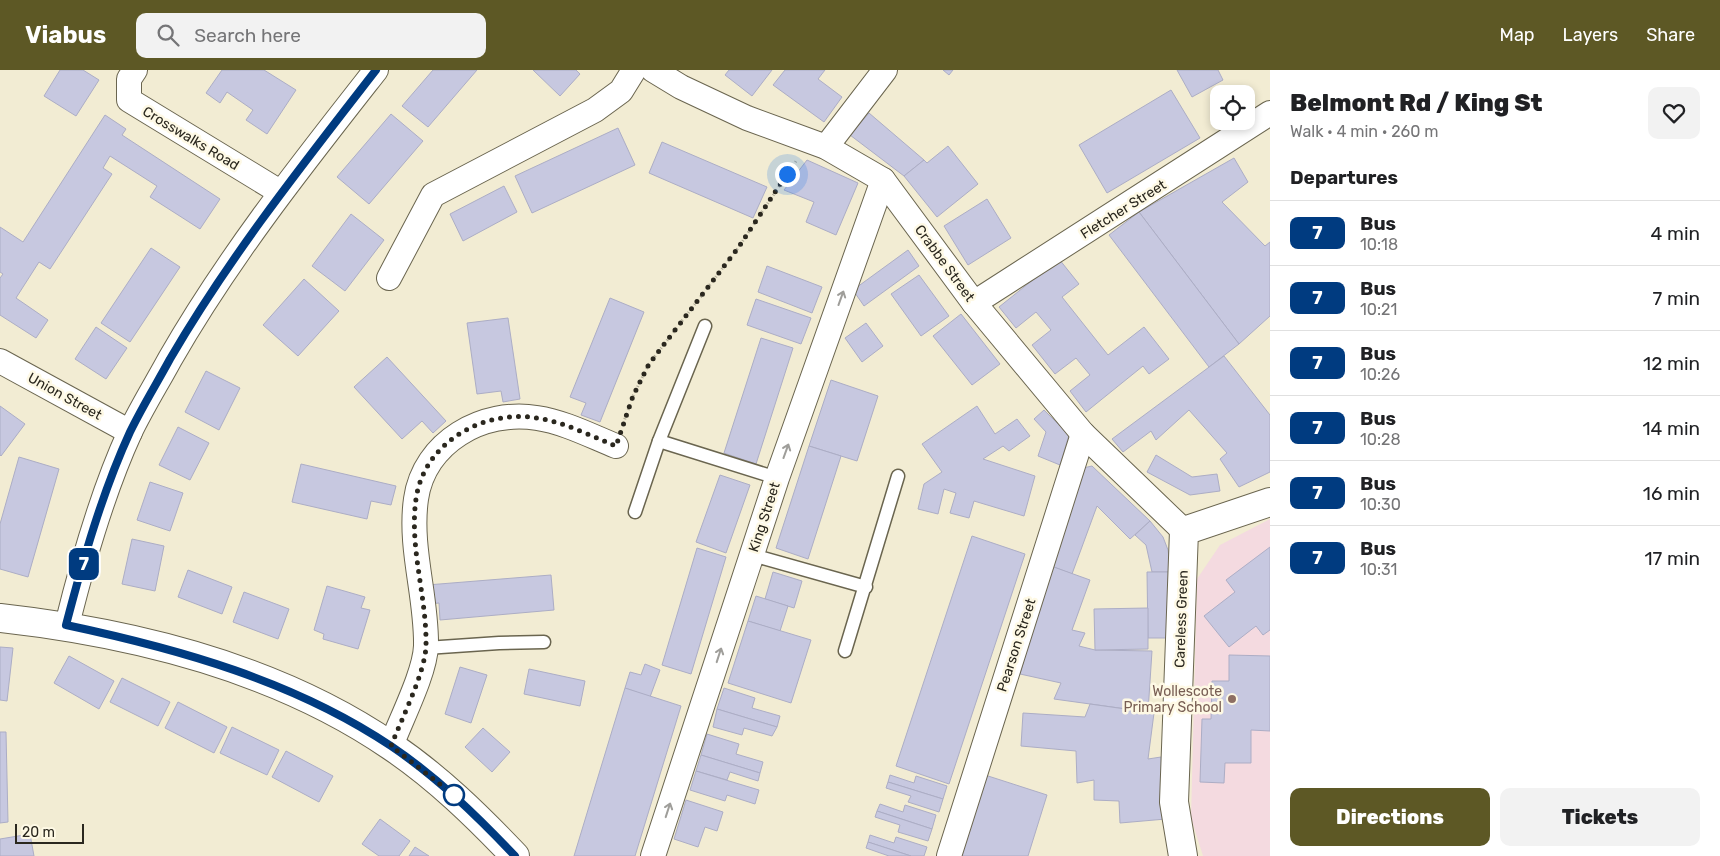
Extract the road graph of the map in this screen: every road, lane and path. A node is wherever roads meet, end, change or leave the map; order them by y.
1 (135, 70) edge
2 (376, 70) edge
3 (634, 70) edge
4 (653, 70) edge
5 (885, 70) edge
6 (1270, 113) edge
7 (821, 145) junction
8 (883, 180) junction
9 (280, 192) junction
10 (389, 278) dead end
11 (974, 303) junction
12 (706, 326) dead end
13 (0, 361) edge
14 (130, 432) junction
15 (1083, 434) junction
16 (659, 441) junction
17 (616, 446) joint
18 (898, 476) dead end
19 (777, 478) junction
20 (1270, 502) edge
21 (635, 512) dead end
22 (1184, 531) junction
23 (752, 555) junction
24 (866, 587) junction
25 (0, 618) edge
26 (66, 625) junction
27 (544, 642) dead end
28 (426, 648) junction
29 (845, 651) dead end
30 (391, 746) junction
31 (515, 856) edge
32 (653, 856) edge
33 (949, 856) edge
34 (1183, 856) edge

1 - 9 street, Crosswalks Road
2 - 9 street
3 - 10 street
4 - 7 street, Crabbe Street
5 - 7 street
6 - 11 street, Fletcher Street
7 - 8 street, Crabbe Street
7 - 17 path
8 - 11 street, Crabbe Street
19 -> 8 street, King Street
9 - 14 street
11 - 15 street, Crabbe Street
12 - 16 lane
13 - 14 street, Union Street
14 - 26 street
15 - 22 street, Crabbe Street
15 - 33 street, Pearson Street
16 - 19 lane
16 - 21 lane
17 - 28 street
18 - 24 lane
19 - 23 street, King Street
20 - 22 street
22 - 34 street, Careless Green
23 - 24 lane
32 -> 23 street, King Street
24 - 29 lane
25 - 26 street
26 - 30 street
27 - 28 lane
28 - 30 street
30 - 31 street

